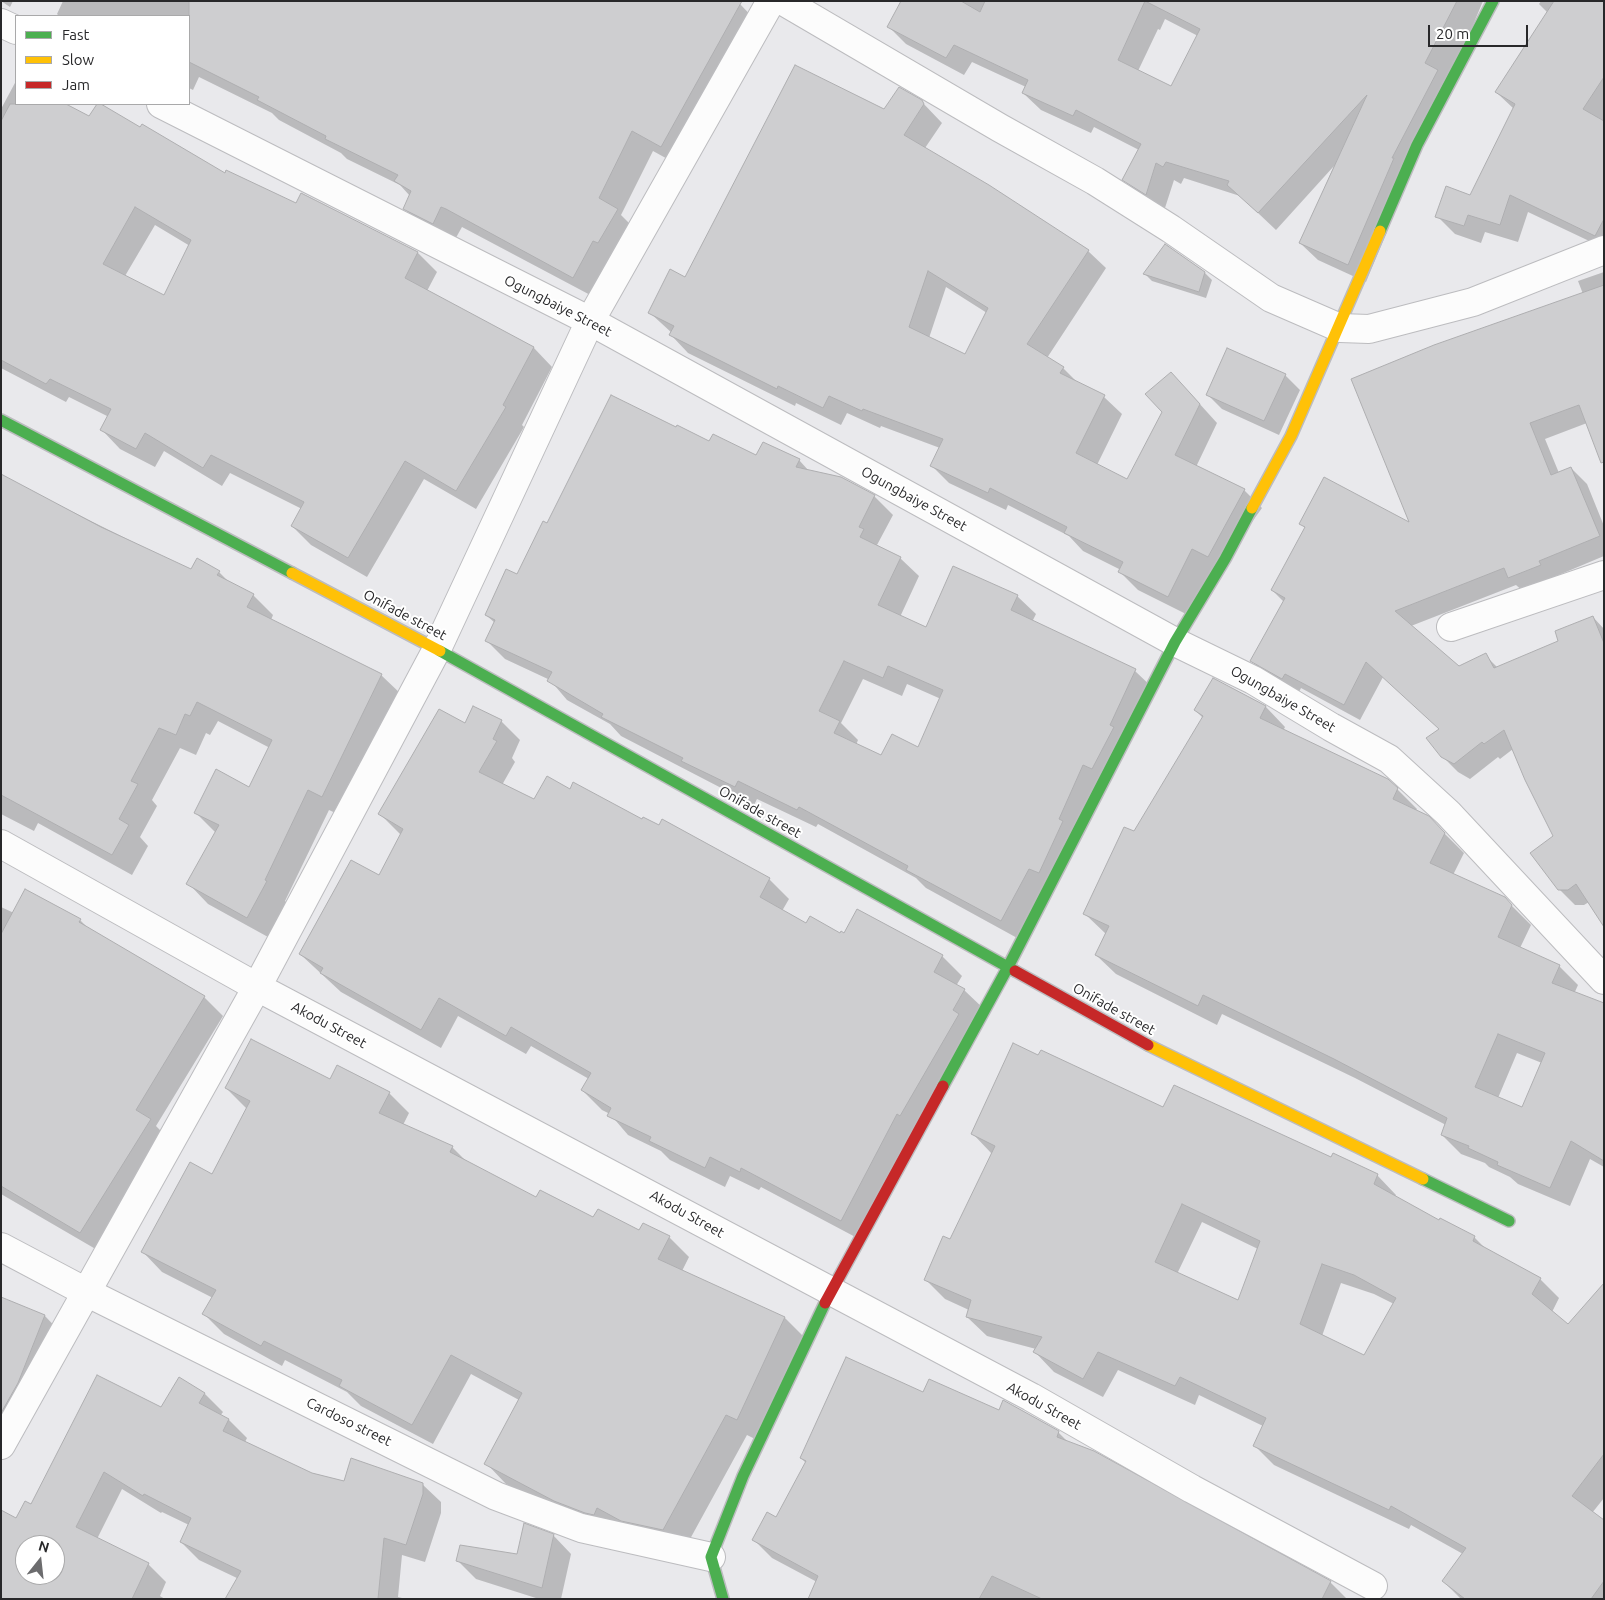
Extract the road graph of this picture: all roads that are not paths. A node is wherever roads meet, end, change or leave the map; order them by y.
1 (771, 1) edge
2 (783, 1) edge
3 (1493, 1) edge
4 (1, 23) edge
5 (15, 30) edge
6 (163, 105) edge
7 (1604, 250) edge
8 (590, 322) junction
9 (1340, 328) junction
10 (1, 420) edge
11 (1604, 575) edge
12 (1451, 626) dead end
13 (1175, 642) junction
14 (438, 649) junction
15 (1, 844) edge
16 (1008, 967) junction
17 (1604, 980) edge
18 (257, 987) junction
19 (1509, 1221) dead end
20 (1, 1247) edge
21 (830, 1292) junction
22 (88, 1293) junction
23 (1, 1446) edge
24 (711, 1557) junction
25 (1373, 1586) dead end
26 (724, 1599) edge

1 - 8 street
2 - 9 street
3 - 9 street
4 - 5 street
6 - 8 street, Ogungbaiye Street
7 - 9 street
8 - 13 street, Ogungbaiye Street
8 - 14 street
9 - 13 street
10 - 14 street, Onifade street
11 - 12 street
13 - 16 street
13 - 17 street, Ogungbaiye Street
14 - 16 street, Onifade street
14 - 18 street
15 - 18 street, Akodu Street
16 - 19 street, Onifade street
16 - 21 street
18 - 21 street, Akodu Street
18 - 22 street
20 - 22 street, Cardoso street
21 - 24 street
21 - 25 street, Akodu Street
22 - 23 street
22 - 24 street, Cardoso street
24 - 26 street

